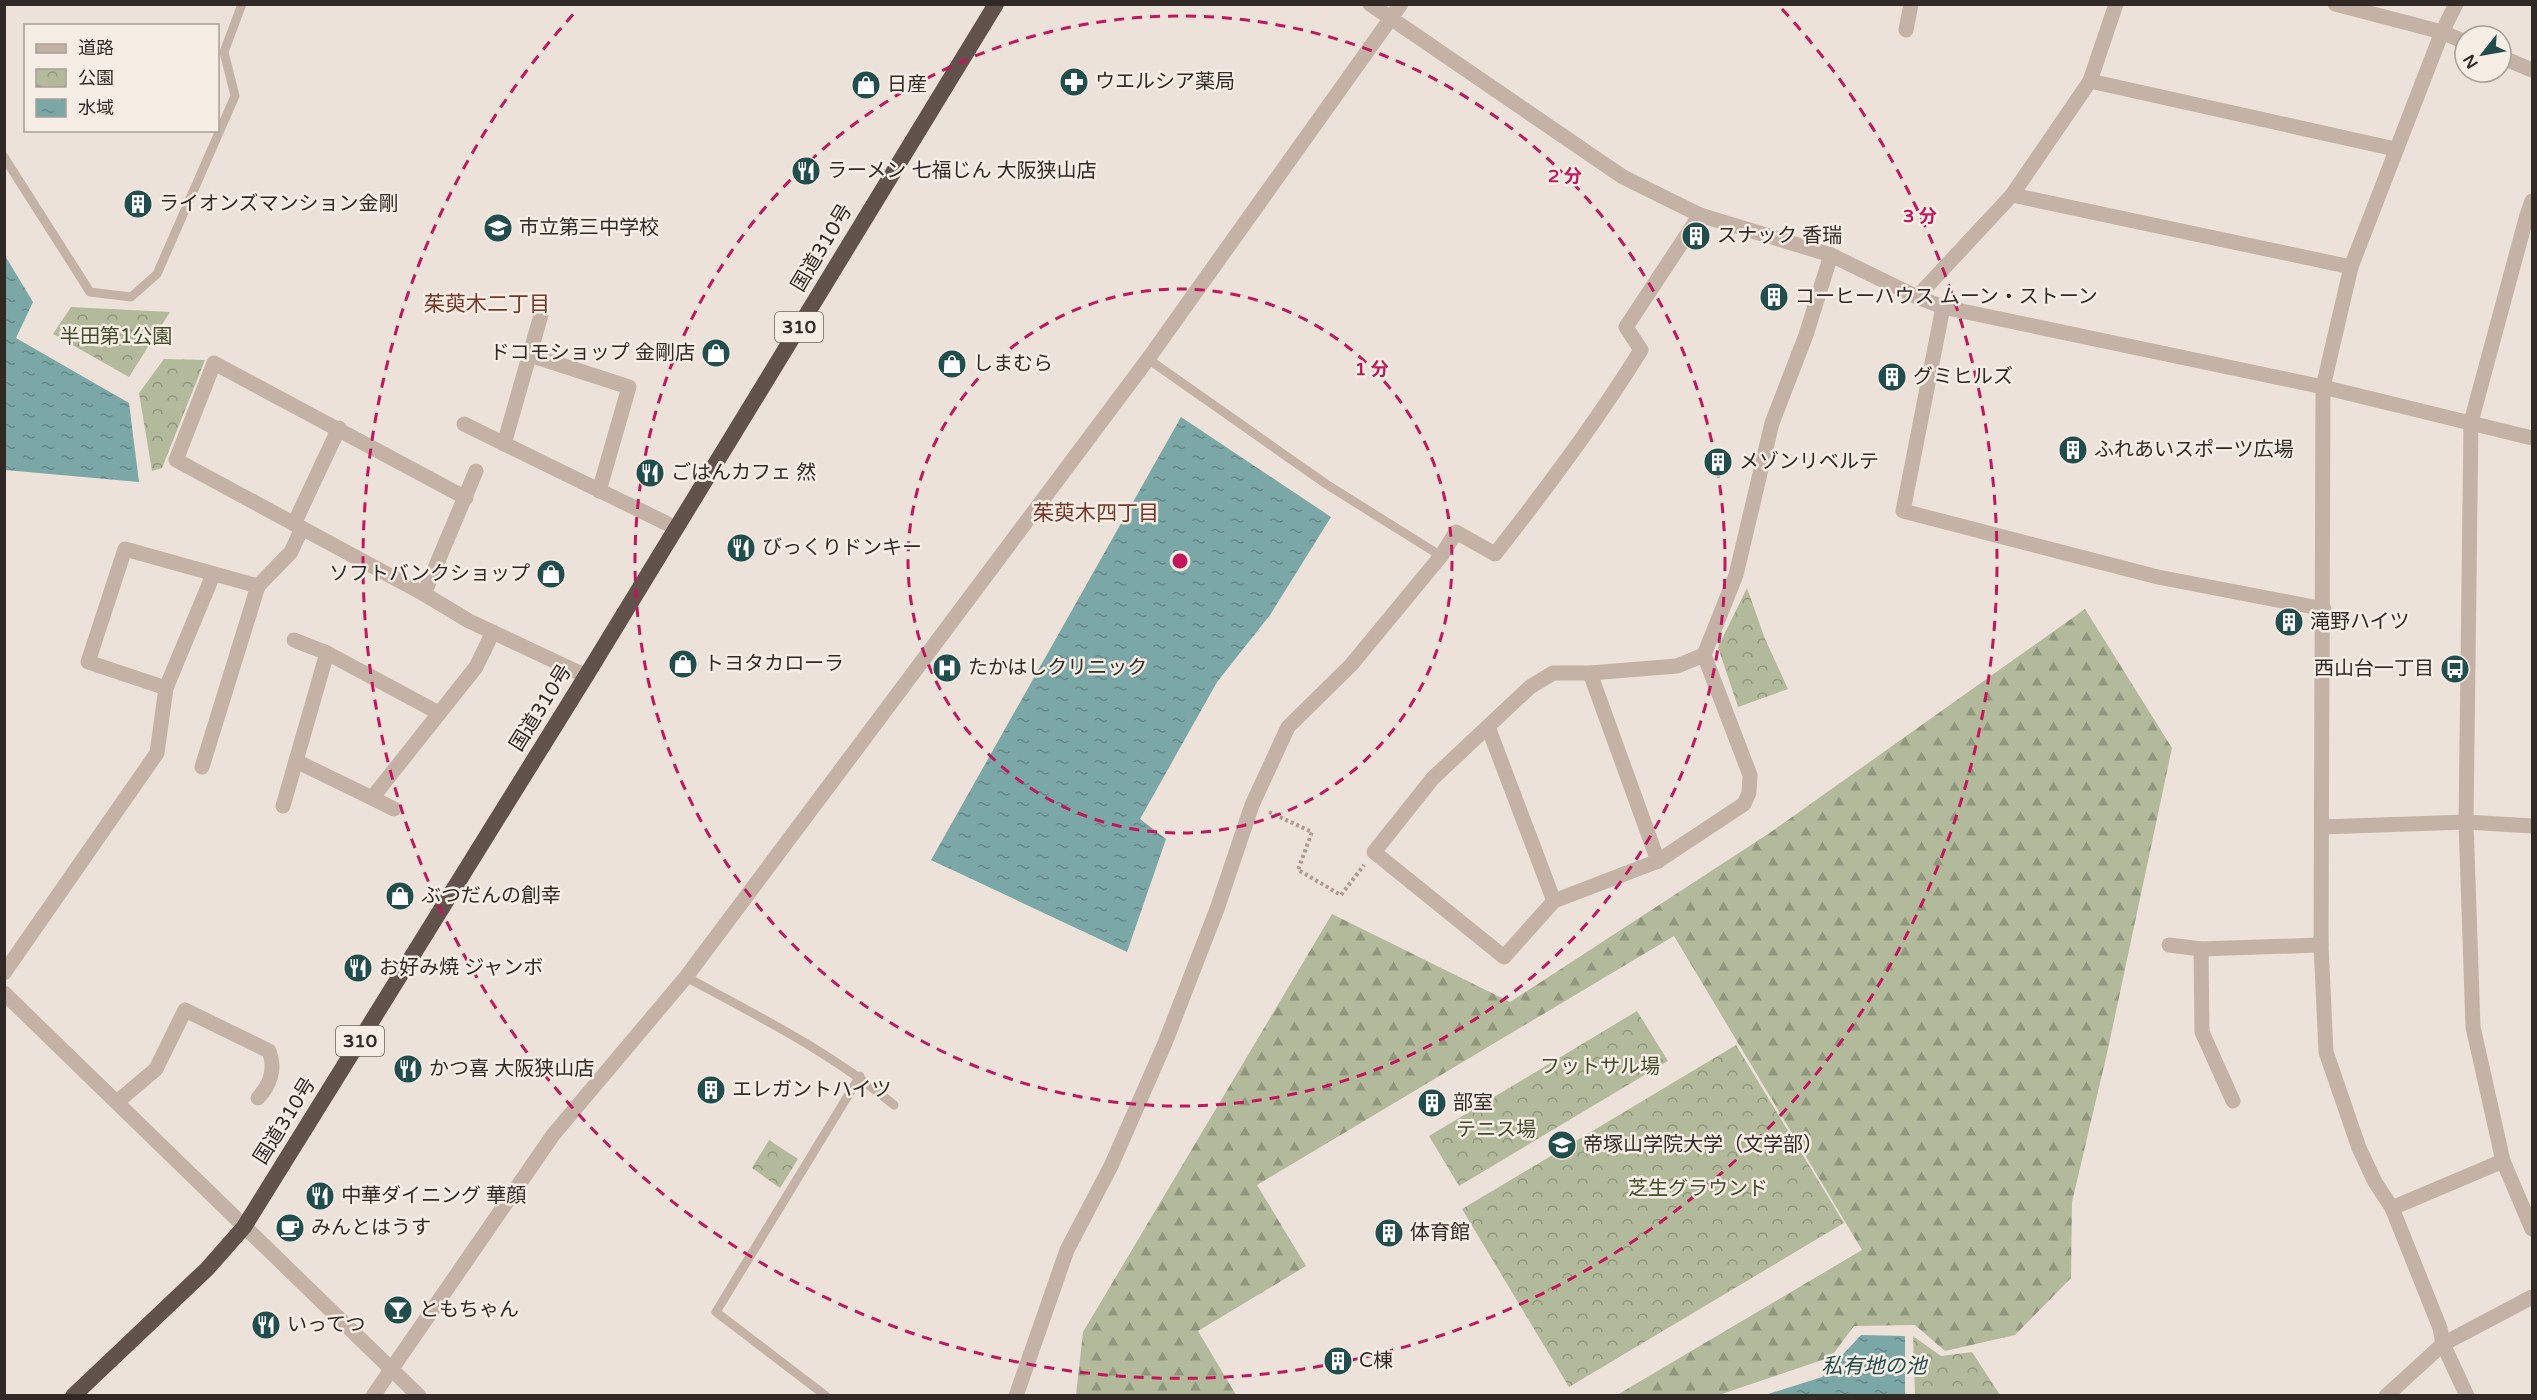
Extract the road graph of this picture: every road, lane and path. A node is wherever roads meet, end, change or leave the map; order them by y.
1 (242, 4) edge
2 (996, 4) edge
3 (1370, 4) edge
4 (1401, 4) edge
5 (1911, 4) edge
6 (2116, 4) edge
7 (2335, 4) edge
8 (2456, 4) edge
9 (1390, 19) junction
10 (1906, 30) dead end
11 (2442, 32) junction
12 (2453, 37) edge
13 (2513, 62) edge
14 (2532, 70) edge
15 (2090, 81) junction
16 (2396, 150) junction
17 (4, 157) edge
18 (2012, 195) junction
19 (2532, 201) edge
20 (1700, 215) junction
21 (1831, 255) junction
22 (2351, 267) junction
23 (1917, 297) junction
24 (1943, 307) junction
25 (541, 315) dead end
26 (530, 355) junction
27 (1148, 359) junction
28 (2323, 387) junction
29 (2471, 422) junction
30 (464, 424) dead end
31 (339, 428) junction
32 (2532, 438) edge
33 (504, 444) junction
34 (476, 471) dead end
35 (599, 490) junction
36 (465, 498) junction
37 (298, 526) junction
38 (676, 528) junction
39 (1441, 556) junction
40 (213, 575) junction
41 (258, 586) junction
42 (424, 594) junction
43 (2324, 609) junction
44 (493, 632) junction
45 (294, 640) dead end
46 (327, 653) junction
47 (1704, 655) junction
48 (1590, 673) junction
49 (586, 676) junction
50 (166, 688) junction
51 (439, 713) junction
52 (1488, 727) junction
53 (296, 761) junction
54 (202, 767) dead end
55 (372, 798) junction
56 (1252, 805) junction
57 (283, 806) dead end
58 (394, 809) dead end
59 (2466, 822) junction
60 (2532, 825) edge
61 (2322, 827) junction
62 (1374, 852) junction
63 (1658, 861) junction
64 (1554, 901) junction
65 (2169, 945) dead end
66 (2321, 945) junction
67 (2201, 949) junction
68 (4, 973) edge
69 (686, 977) junction
70 (4, 993) edge
71 (860, 1076) junction
72 (258, 1098) dead end
73 (2233, 1101) dead end
74 (117, 1102) junction
75 (894, 1105) dead end
76 (2503, 1161) junction
77 (2392, 1208) junction
78 (244, 1227) junction
79 (2532, 1229) edge
80 (2532, 1297) edge
81 (2443, 1344) junction
82 (393, 1370) junction
83 (73, 1395) edge
84 (373, 1395) edge
85 (419, 1395) edge
86 (826, 1395) edge
87 (1016, 1395) edge
88 (2386, 1395) edge
89 (2467, 1395) edge

1 - 17 lane
2 - 38 highway, 国道310号 / 310
3 - 9 street
4 - 9 street
5 - 10 street
6 - 15 street
7 - 11 street
8 - 11 street
9 - 20 street
9 - 27 street
11 - 12 street
11 - 16 street
13 - 14 street
15 - 16 street
15 - 18 street
16 - 22 street
18 - 22 street
18 - 23 street
19 - 29 street
20 - 21 street
20 - 39 street
21 - 23 street
21 - 47 street
22 - 28 street
23 - 24 street
24 - 28 street
24 - 43 street
25 - 26 street
26 - 33 street
26 - 35 street
27 - 39 lane
27 - 69 street
28 - 29 street
28 - 43 street
29 - 32 street
29 - 59 street
30 - 33 street
31 - 36 street
31 - 37 street
31 - 37 street
33 - 35 street
34 - 36 street
35 - 38 street
36 - 42 street
37 - 41 street
37 - 42 street
38 - 49 highway, 国道310号 / 310
39 - 56 street
40 - 41 street
40 - 50 street
40 - 50 street
41 - 54 street
42 - 44 street
43 - 61 street
44 - 49 street
44 - 51 street
45 - 46 street
46 - 51 street
46 - 53 street
47 - 48 street
47 - 63 street
48 - 52 street
48 - 63 street
49 - 78 highway, 国道310号 / 310
50 - 68 street
51 - 55 street
52 - 62 street
52 - 64 street
53 - 55 street
53 - 57 street
55 - 58 street
56 - 62 path
56 - 87 street
59 - 60 street
59 - 61 street
59 - 76 street
61 - 66 street
62 - 64 street
63 - 64 street
65 - 67 street
66 - 67 street
66 - 77 street
67 - 73 street
69 - 71 lane
69 - 82 street
70 - 74 street
71 - 75 lane
71 - 86 lane
72 - 74 street
74 - 78 street
76 - 77 street
76 - 79 street
77 - 81 street
78 - 82 street
78 - 83 highway, 国道310号 / 310
80 - 81 street
81 - 88 street
81 - 89 street
82 - 84 street
82 - 85 street

